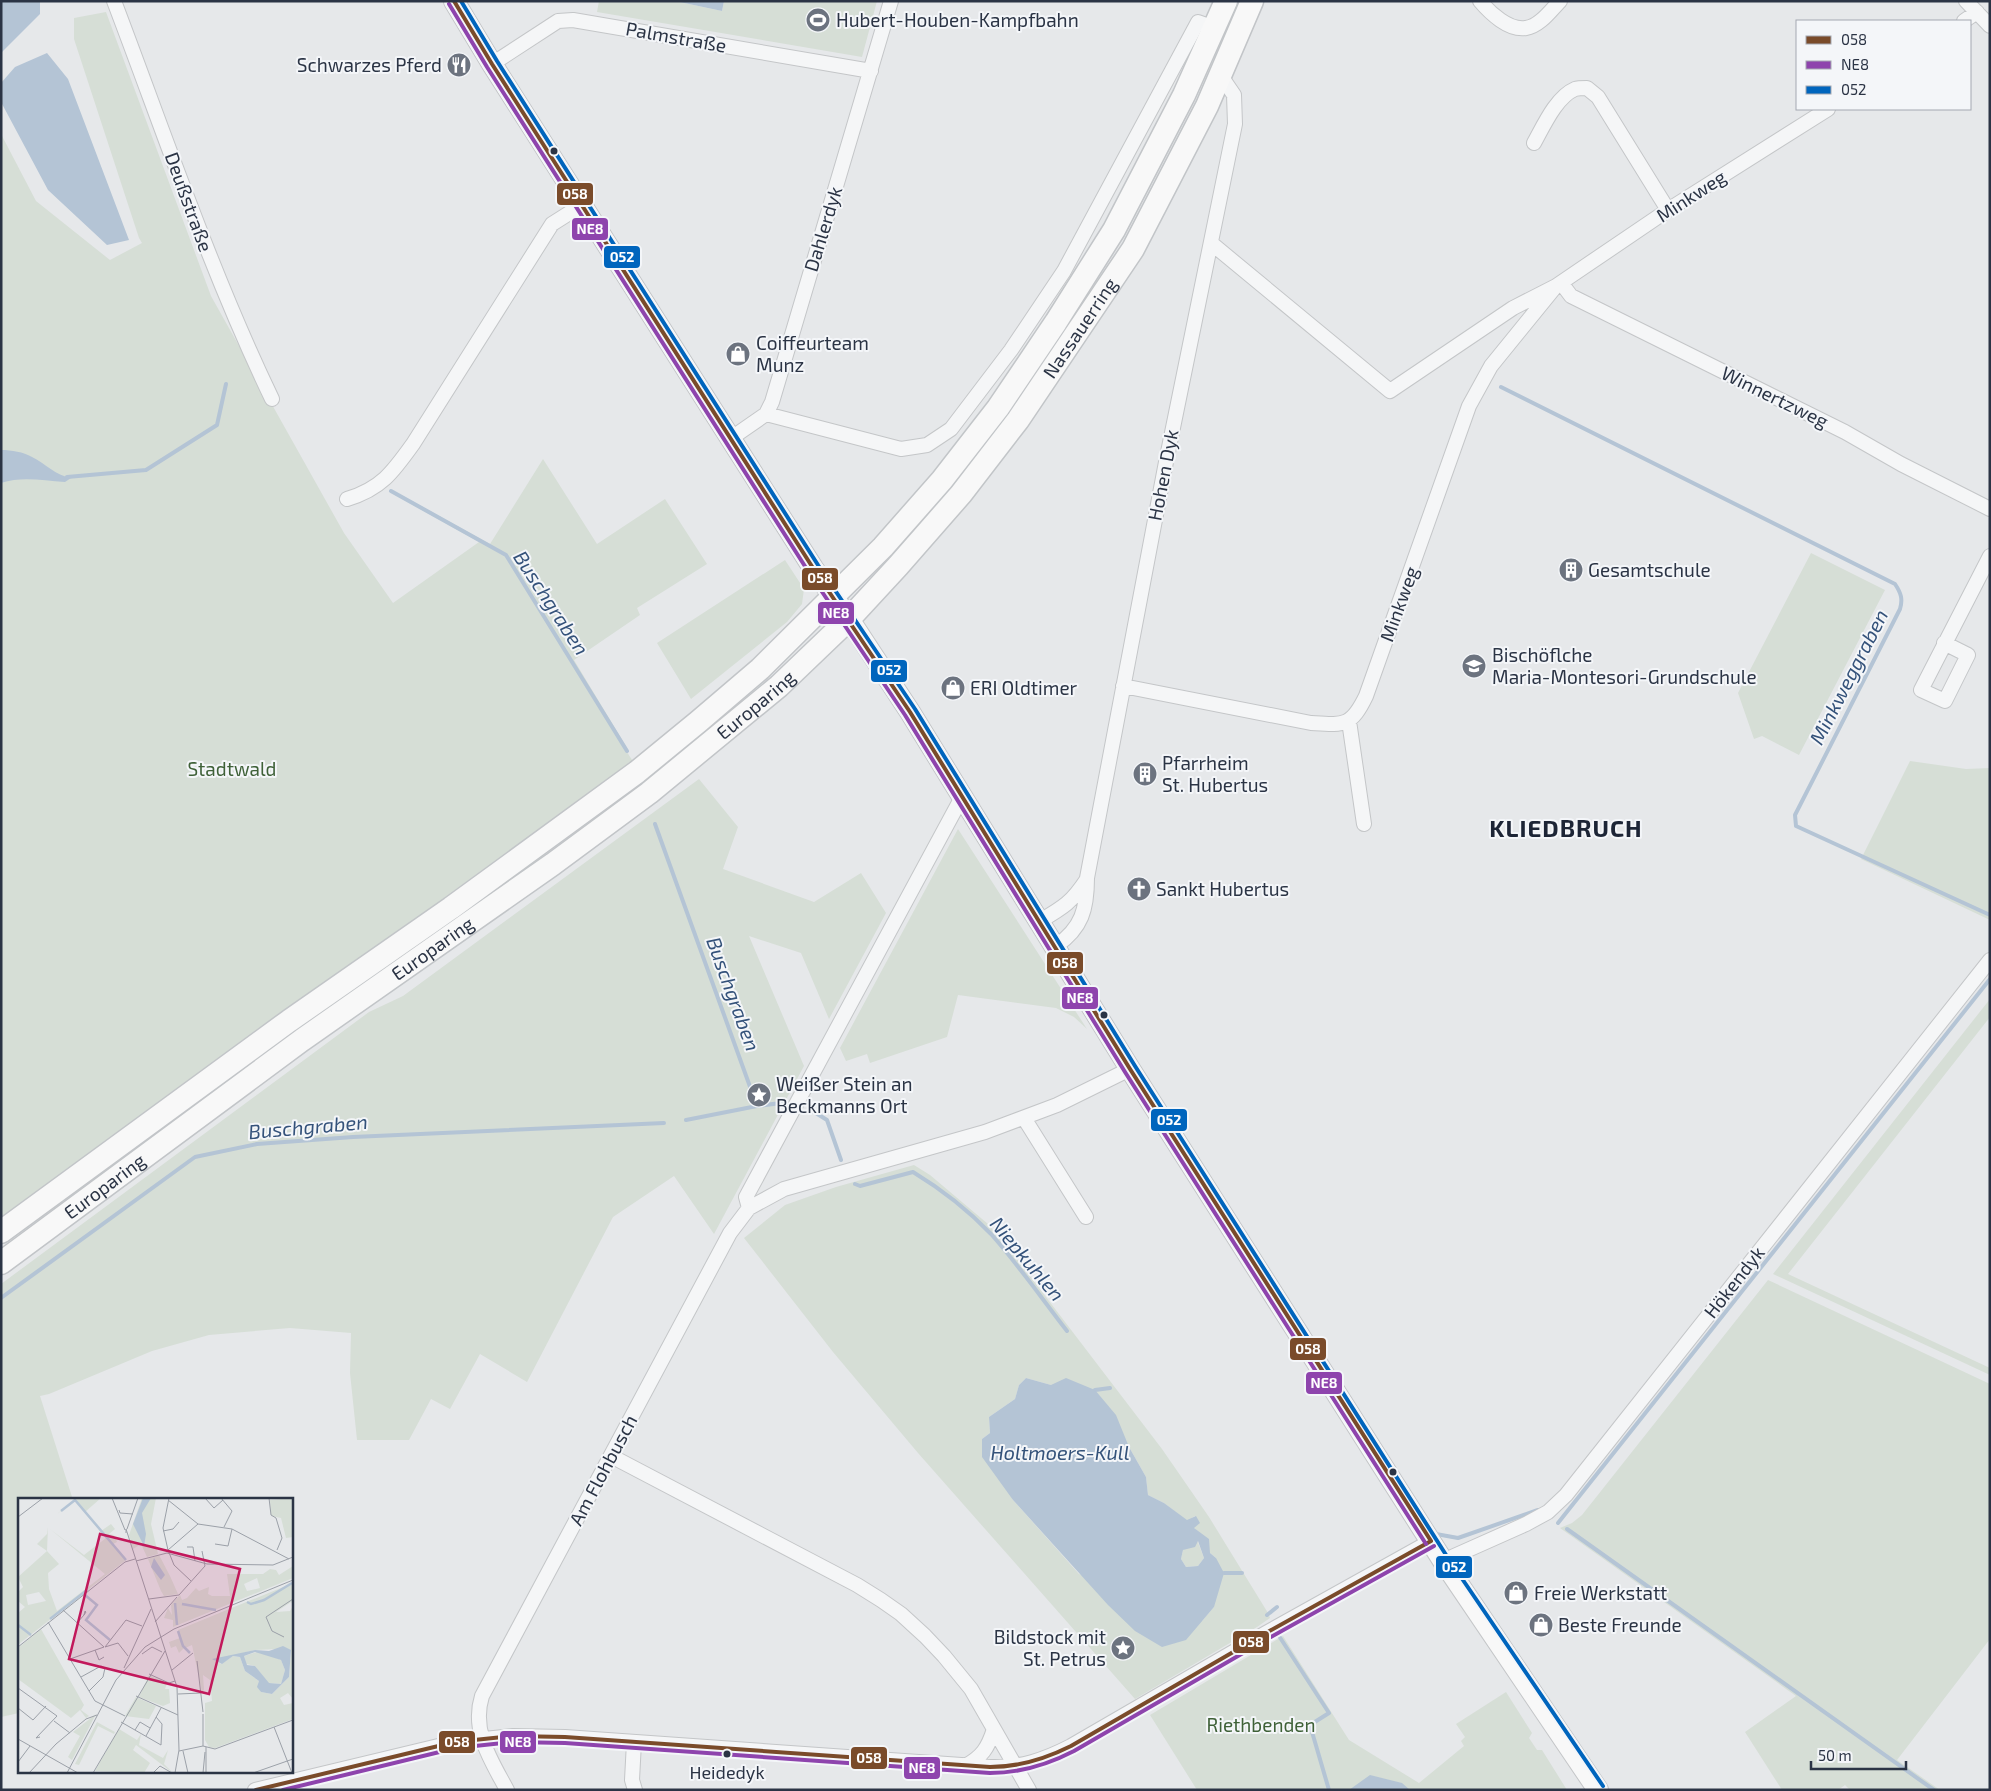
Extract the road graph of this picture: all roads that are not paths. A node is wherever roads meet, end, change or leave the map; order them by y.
1 (114, 1) edge
2 (454, 1) edge
3 (891, 1) edge
4 (1226, 1) edge
5 (1252, 1) edge
6 (1480, 1) edge
7 (1560, 1) edge
8 (1966, 1) edge
9 (1977, 12) junction
10 (1965, 20) edge
11 (1207, 25) junction
12 (1990, 26) edge
13 (492, 64) junction
14 (871, 71) junction
15 (1221, 76) junction
16 (1826, 110) edge
17 (1534, 143) dead end
18 (582, 206) junction
19 (1668, 210) junction
20 (1211, 242) junction
21 (1559, 285) junction
22 (272, 399) dead end
23 (766, 414) junction
24 (730, 439) junction
25 (347, 499) dead end
26 (1990, 509) edge
27 (1990, 556) edge
28 (833, 597) junction
29 (849, 619) junction
30 (1944, 643) dead end
31 (1123, 686) junction
32 (1349, 721) junction
33 (962, 797) junction
34 (1364, 824) dead end
35 (1087, 878) junction
36 (1040, 921) junction
37 (1056, 946) junction
38 (1990, 960) edge
39 (1130, 1069) junction
40 (1024, 1118) junction
41 (749, 1208) junction
42 (1086, 1217) dead end
43 (1, 1232) edge
44 (1, 1263) edge
45 (611, 1456) junction
46 (1430, 1541) junction
47 (1443, 1561) junction
48 (994, 1729) junction
49 (481, 1738) junction
50 (634, 1742) junction
51 (965, 1766) junction
52 (1015, 1766) junction
53 (255, 1790) edge
54 (507, 1790) edge
55 (635, 1790) edge
56 (1029, 1790) edge
57 (1598, 1790) edge

1 - 22 street, Deußstraße
2 - 13 main road
3 - 14 street, Dahlerdyk
4 - 11 main road, Nassauerring
5 - 15 main road, Nassauerring
6 - 7 street
8 - 9 street
9 - 10 street
9 - 12 street
11 - 23 street, Nassauerring
11 - 28 main road, Nassauerring
13 - 14 street, Palmstraße
13 - 18 main road
14 - 23 street, Dahlerdyk
15 - 20 street, Hohen Dyk
15 - 29 main road, Nassauerring
16 - 19 street, Minkweg
17 - 19 street
18 - 24 main road
18 - 25 street
19 - 21 street, Minkweg
20 - 21 street, Minkweg
20 - 31 street, Hohen Dyk
21 - 26 street, Winnertzweg
21 - 32 street, Minkweg
23 - 24 street
24 - 28 main road
27 - 30 street
28 - 29 main road
28 - 43 main road, Europaring
29 - 33 main road
29 - 44 main road, Europaring
31 - 32 street
31 - 35 street, Hohen Dyk
32 - 34 street
33 - 36 main road
33 - 41 street, Am Flohbusch
35 - 36 street, Hohen Dyk
35 - 37 street, Hohen Dyk
36 - 37 main road
37 - 39 main road
38 - 47 street, Hökendyk
39 - 40 street, Am Flohbusch
39 - 46 main road
40 - 41 street, Am Flohbusch
40 - 42 street
41 - 45 street, Am Flohbusch
45 - 48 street
45 - 49 street, Am Flohbusch
46 - 47 main road
46 - 52 street
47 - 57 main road
48 - 51 street
48 - 52 street
49 - 50 street
49 - 53 street
49 - 54 street, Am Flohbusch
50 - 51 street
50 - 55 street
51 - 52 street
52 - 56 street

